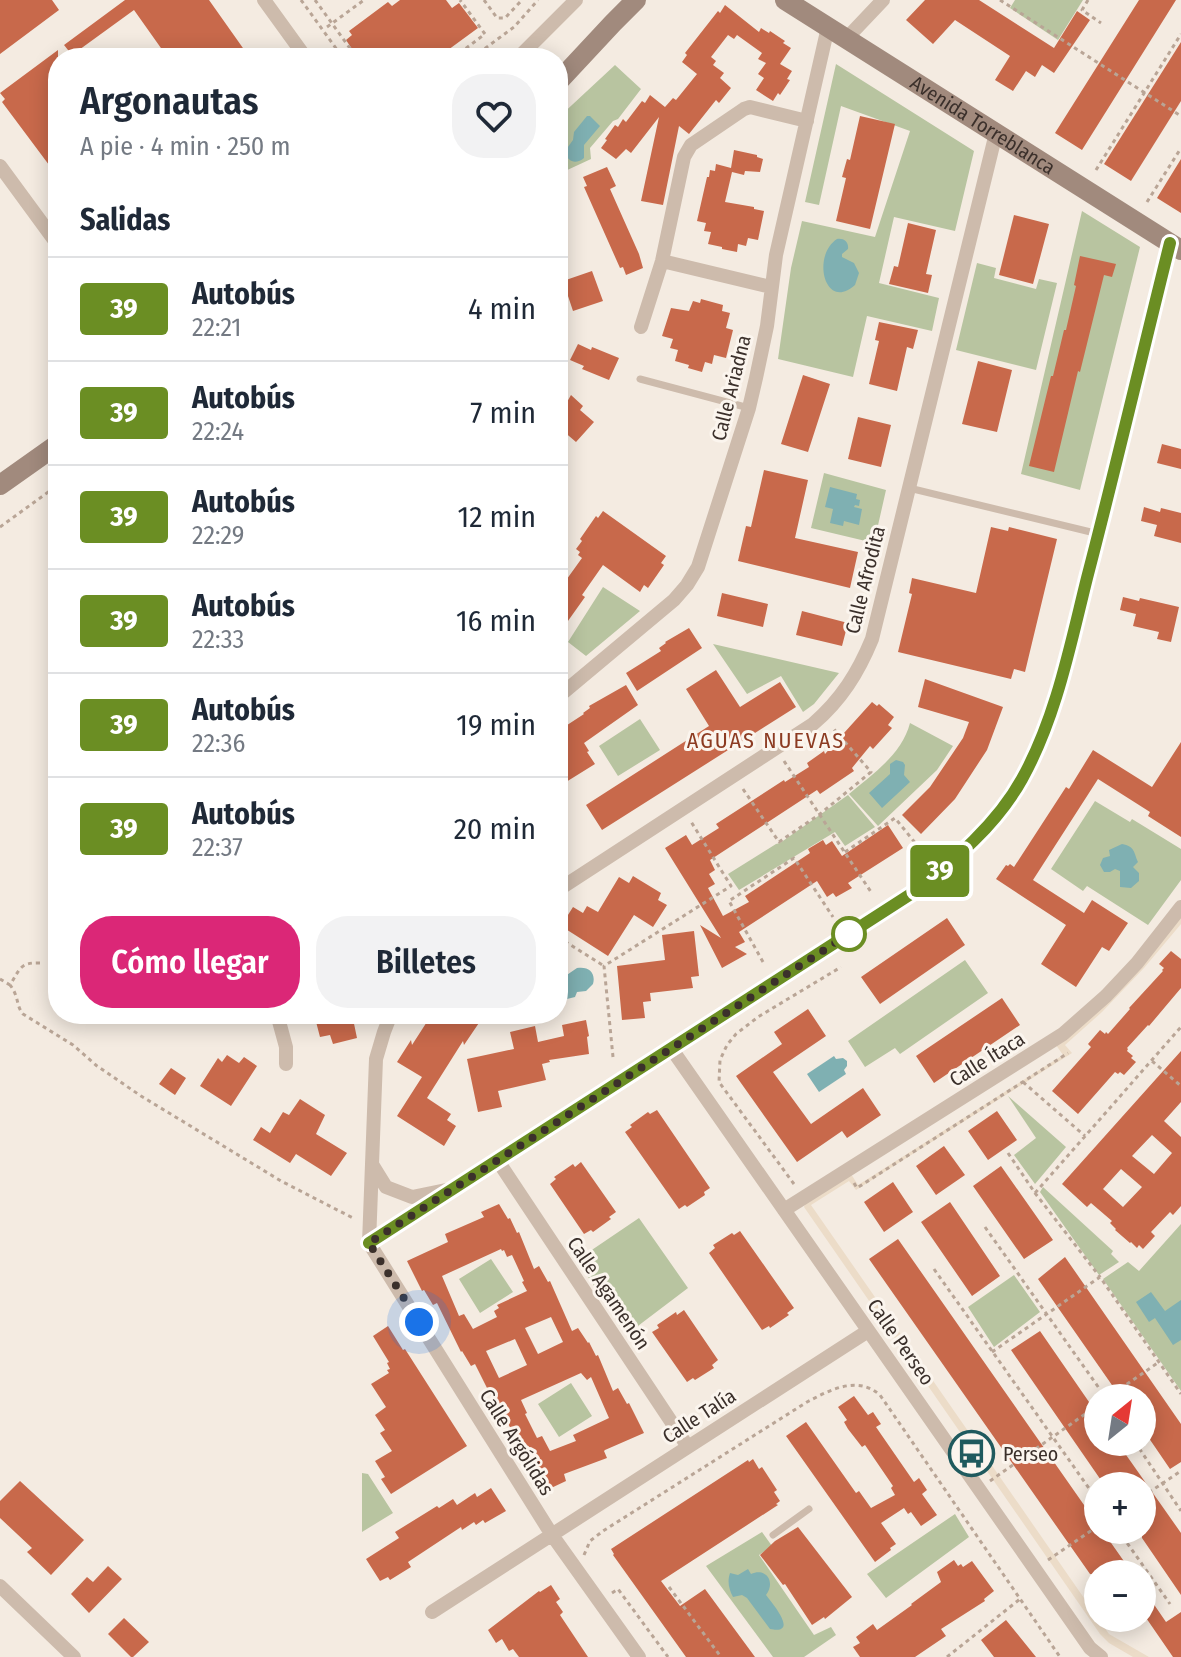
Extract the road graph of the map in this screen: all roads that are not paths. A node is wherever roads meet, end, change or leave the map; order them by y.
1 (264, 0) edge
2 (576, 0) edge
3 (622, 0) edge
4 (636, 0) edge
5 (785, 0) edge
6 (883, 0) edge
7 (613, 23) junction
8 (828, 27) junction
9 (846, 39) junction
10 (299, 48) edge
11 (528, 48) edge
12 (568, 71) edge
13 (807, 121) junction
14 (996, 133) junction
15 (0, 166) edge
16 (48, 231) edge
17 (1175, 246) edge
18 (662, 261) junction
19 (771, 287) junction
20 (641, 327) dead end
21 (640, 379) dead end
22 (749, 408) junction
23 (48, 451) edge
24 (0, 485) edge
25 (909, 488) junction
26 (1099, 534) junction
27 (568, 689) edge
28 (568, 883) edge
29 (1181, 907) edge
30 (280, 1024) edge
31 (388, 1024) edge
32 (671, 1048) junction
33 (286, 1064) dead end
34 (498, 1161) junction
35 (372, 1166) junction
36 (453, 1188) junction
37 (784, 1210) junction
38 (369, 1243) junction
39 (868, 1331) junction
40 (688, 1447) junction
41 (809, 1509) dead end
42 (552, 1535) junction
43 (773, 1535) dead end
44 (0, 1586) edge
45 (432, 1612) dead end
46 (74, 1657) edge
47 (639, 1657) edge
48 (1101, 1657) edge

1 - 10 street
2 - 11 street
3 - 7 street
4 - 7 street
5 - 8 street, Avenida Torreblanca
6 - 9 street
7 - 12 street
8 - 9 street, Avenida Torreblanca
8 - 13 street, Calle Ariadna
9 - 14 street, Avenida Torreblanca
13 - 18 street
13 - 19 street, Calle Ariadna
14 - 17 street, Avenida Torreblanca
14 - 25 street, Calle Afrodita
15 - 16 street
17 - 26 street
18 - 19 street
18 - 20 street
19 - 22 street, Calle Ariadna
21 - 22 lane
22 - 27 street, Calle Ariadna
23 - 24 street
25 - 26 lane
25 - 28 street, Calle Afrodita
26 - 32 street
29 - 37 street, Calle Ítaca
30 - 33 street
31 - 35 street
32 - 34 street
32 - 37 street, Calle Perseo
34 - 36 street
34 - 40 street, Calle Agamenón
35 - 36 street
35 - 38 street
36 - 38 street
37 - 39 street, Calle Perseo
38 - 42 street, Calle Argólidas
39 - 40 street, Calle Talía
39 - 48 street, Calle Perseo
40 - 42 street, Calle Talía
41 - 43 lane
42 - 45 street, Calle Talía
42 - 47 street, Calle Argólidas
44 - 46 street

